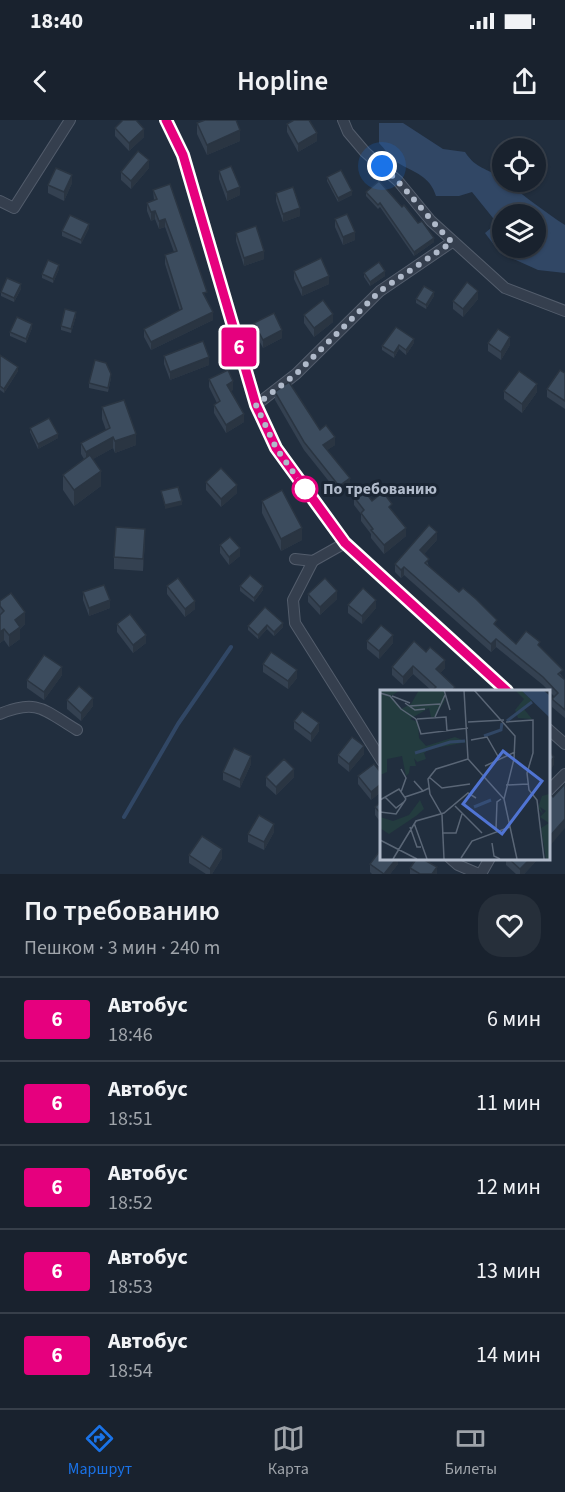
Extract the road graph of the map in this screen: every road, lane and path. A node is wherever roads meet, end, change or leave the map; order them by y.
1 (70, 120) edge
2 (166, 120) edge
3 (343, 120) edge
4 (0, 201) edge
5 (452, 242) junction
6 (565, 311) edge
7 (256, 405) junction
8 (345, 543) junction
9 (295, 559) dead end
10 (313, 561) junction
11 (506, 690) edge
12 (0, 714) edge
13 (77, 730) dead end
14 (550, 730) edge
15 (565, 744) edge
16 (380, 758) edge
17 (565, 774) edge
18 (550, 790) edge
19 (451, 859) edge
20 (489, 859) edge
21 (480, 874) edge

1 - 4 street
2 - 7 street
3 - 5 street
5 - 6 street
5 - 7 street
7 - 8 street
8 - 10 street
8 - 11 street
9 - 10 street
10 - 16 street
12 - 13 street
14 - 15 street
17 - 18 street
19 - 21 street
20 - 21 street

